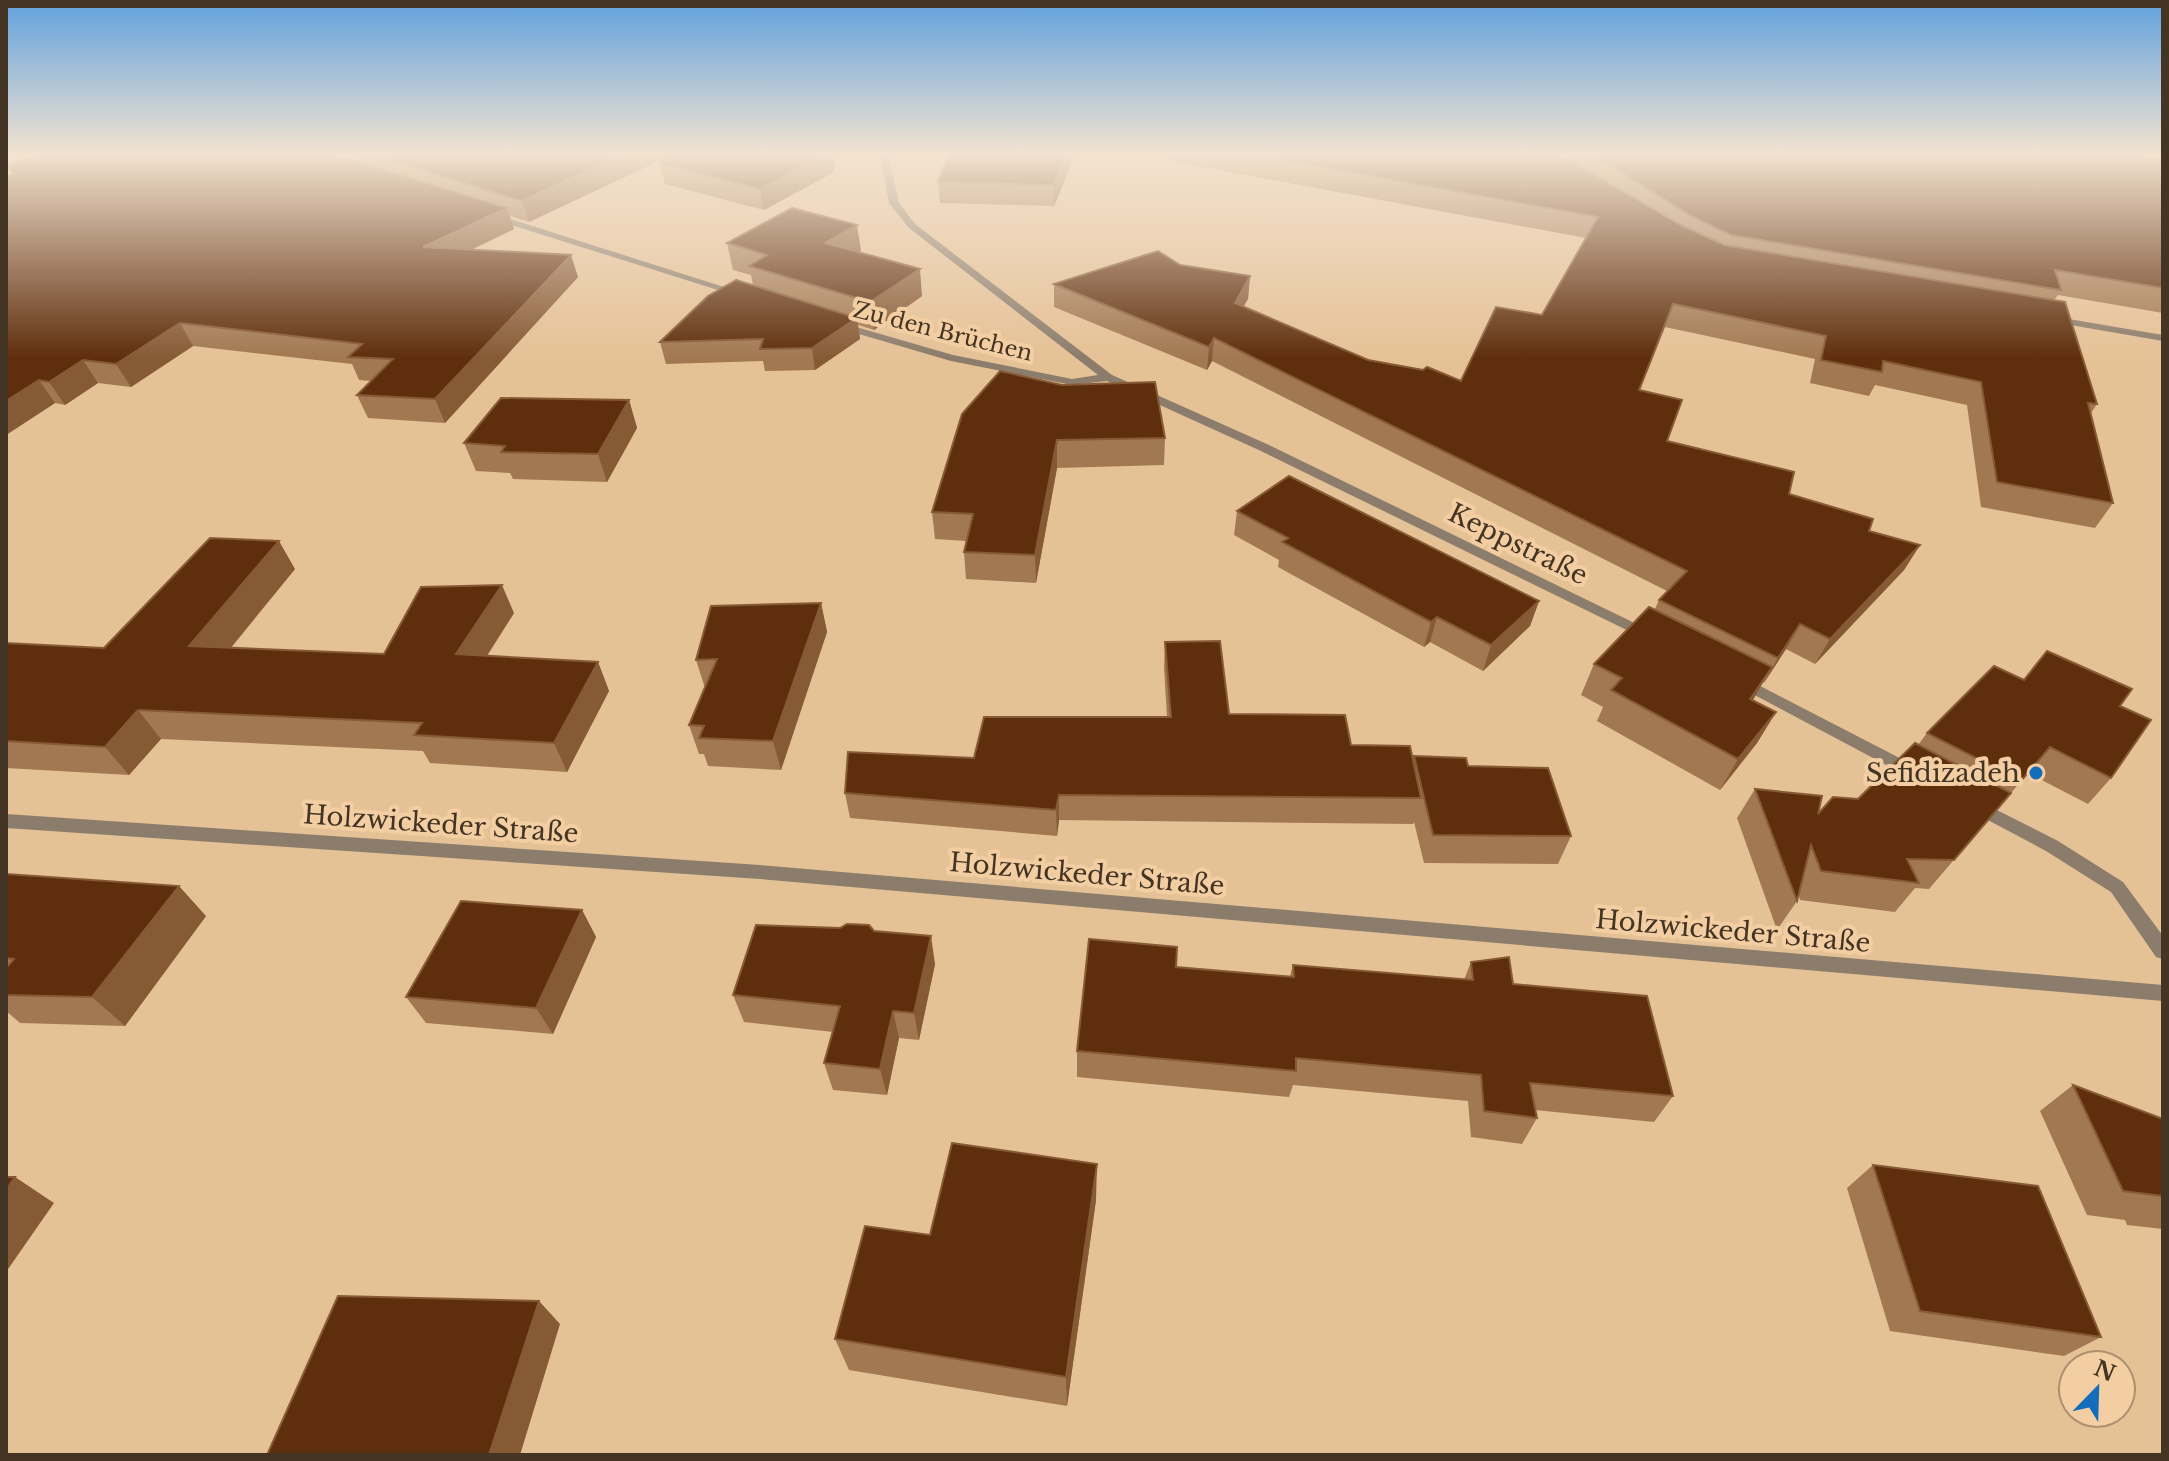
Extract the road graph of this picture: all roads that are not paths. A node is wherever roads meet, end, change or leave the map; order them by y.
1 (510, 221) edge
2 (908, 221) edge
3 (757, 298) edge
4 (2037, 317) edge
5 (831, 322) edge
6 (2163, 338) edge
7 (1108, 377) junction
8 (1660, 641) edge
9 (1731, 676) edge
10 (1926, 779) edge
11 (1954, 794) edge
12 (6, 821) edge
13 (2163, 951) edge
14 (2163, 993) edge

1 - 3 street
2 - 7 street, Keppstraße
4 - 6 street
5 - 7 street, Zu den Brüchen
7 - 8 street, Keppstraße
9 - 10 street
11 - 13 street
12 - 14 street, Holzwickeder Straße

